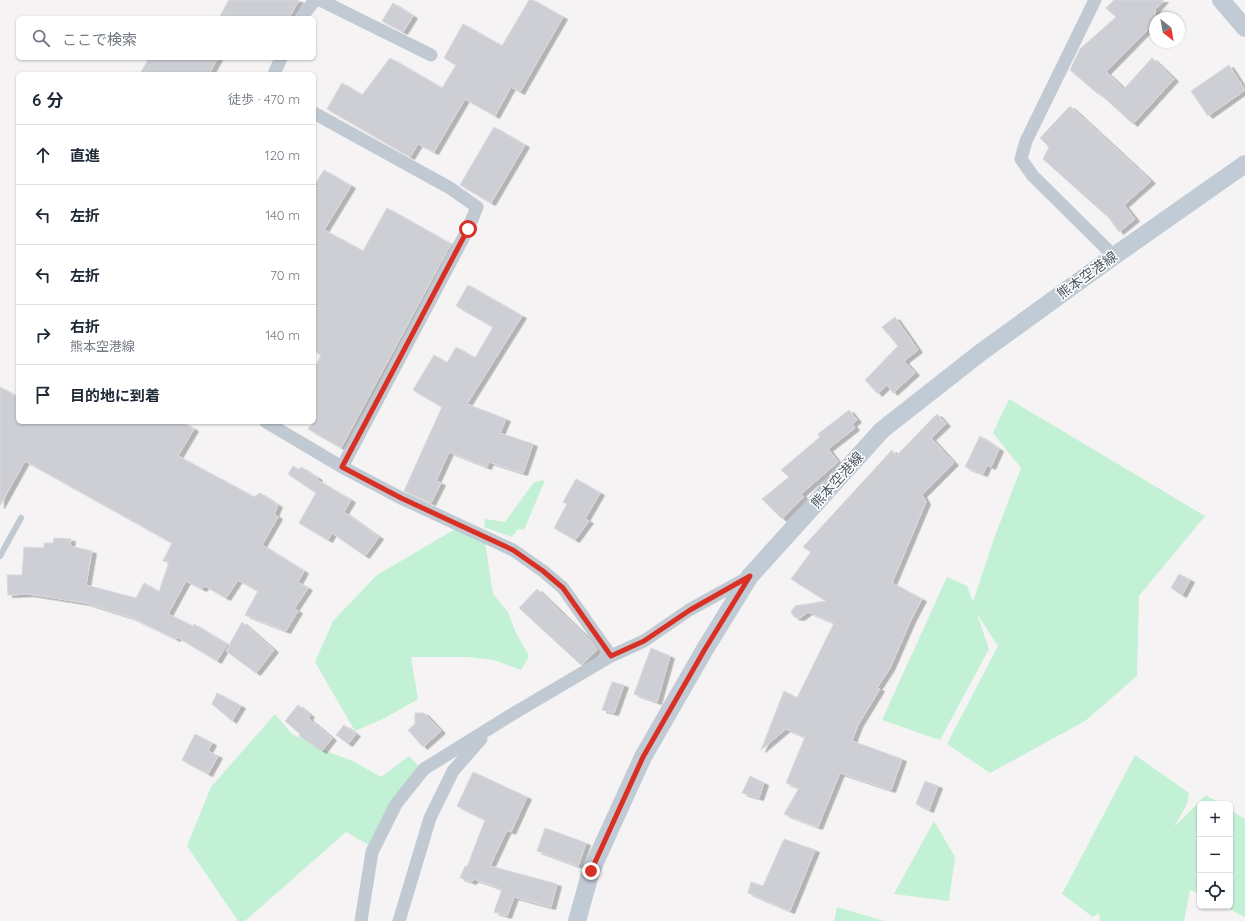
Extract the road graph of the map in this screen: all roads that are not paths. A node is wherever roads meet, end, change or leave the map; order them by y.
1 (314, 0) edge
2 (320, 0) edge
3 (1095, 0) edge
4 (1221, 0) edge
5 (302, 16) edge
6 (1245, 28) edge
7 (431, 55) dead end
8 (280, 60) edge
9 (275, 72) edge
10 (316, 114) edge
11 (1245, 164) edge
12 (1114, 256) junction
13 (269, 424) edge
14 (342, 467) junction
15 (21, 518) dead end
16 (0, 556) edge
17 (750, 576) junction
18 (611, 656) junction
19 (492, 727) junction
20 (360, 921) edge
21 (399, 921) edge
22 (577, 921) edge

1 - 5 street
2 - 7 street
3 - 12 street
4 - 6 main road
8 - 9 street
10 - 14 street
11 - 12 main road, 熊本空港線
12 - 17 main road, 熊本空港線
13 - 14 street
14 - 18 street
15 - 16 lane
17 - 18 street
17 - 22 main road, 熊本空港線
18 - 19 street
19 - 20 street
19 - 21 street

